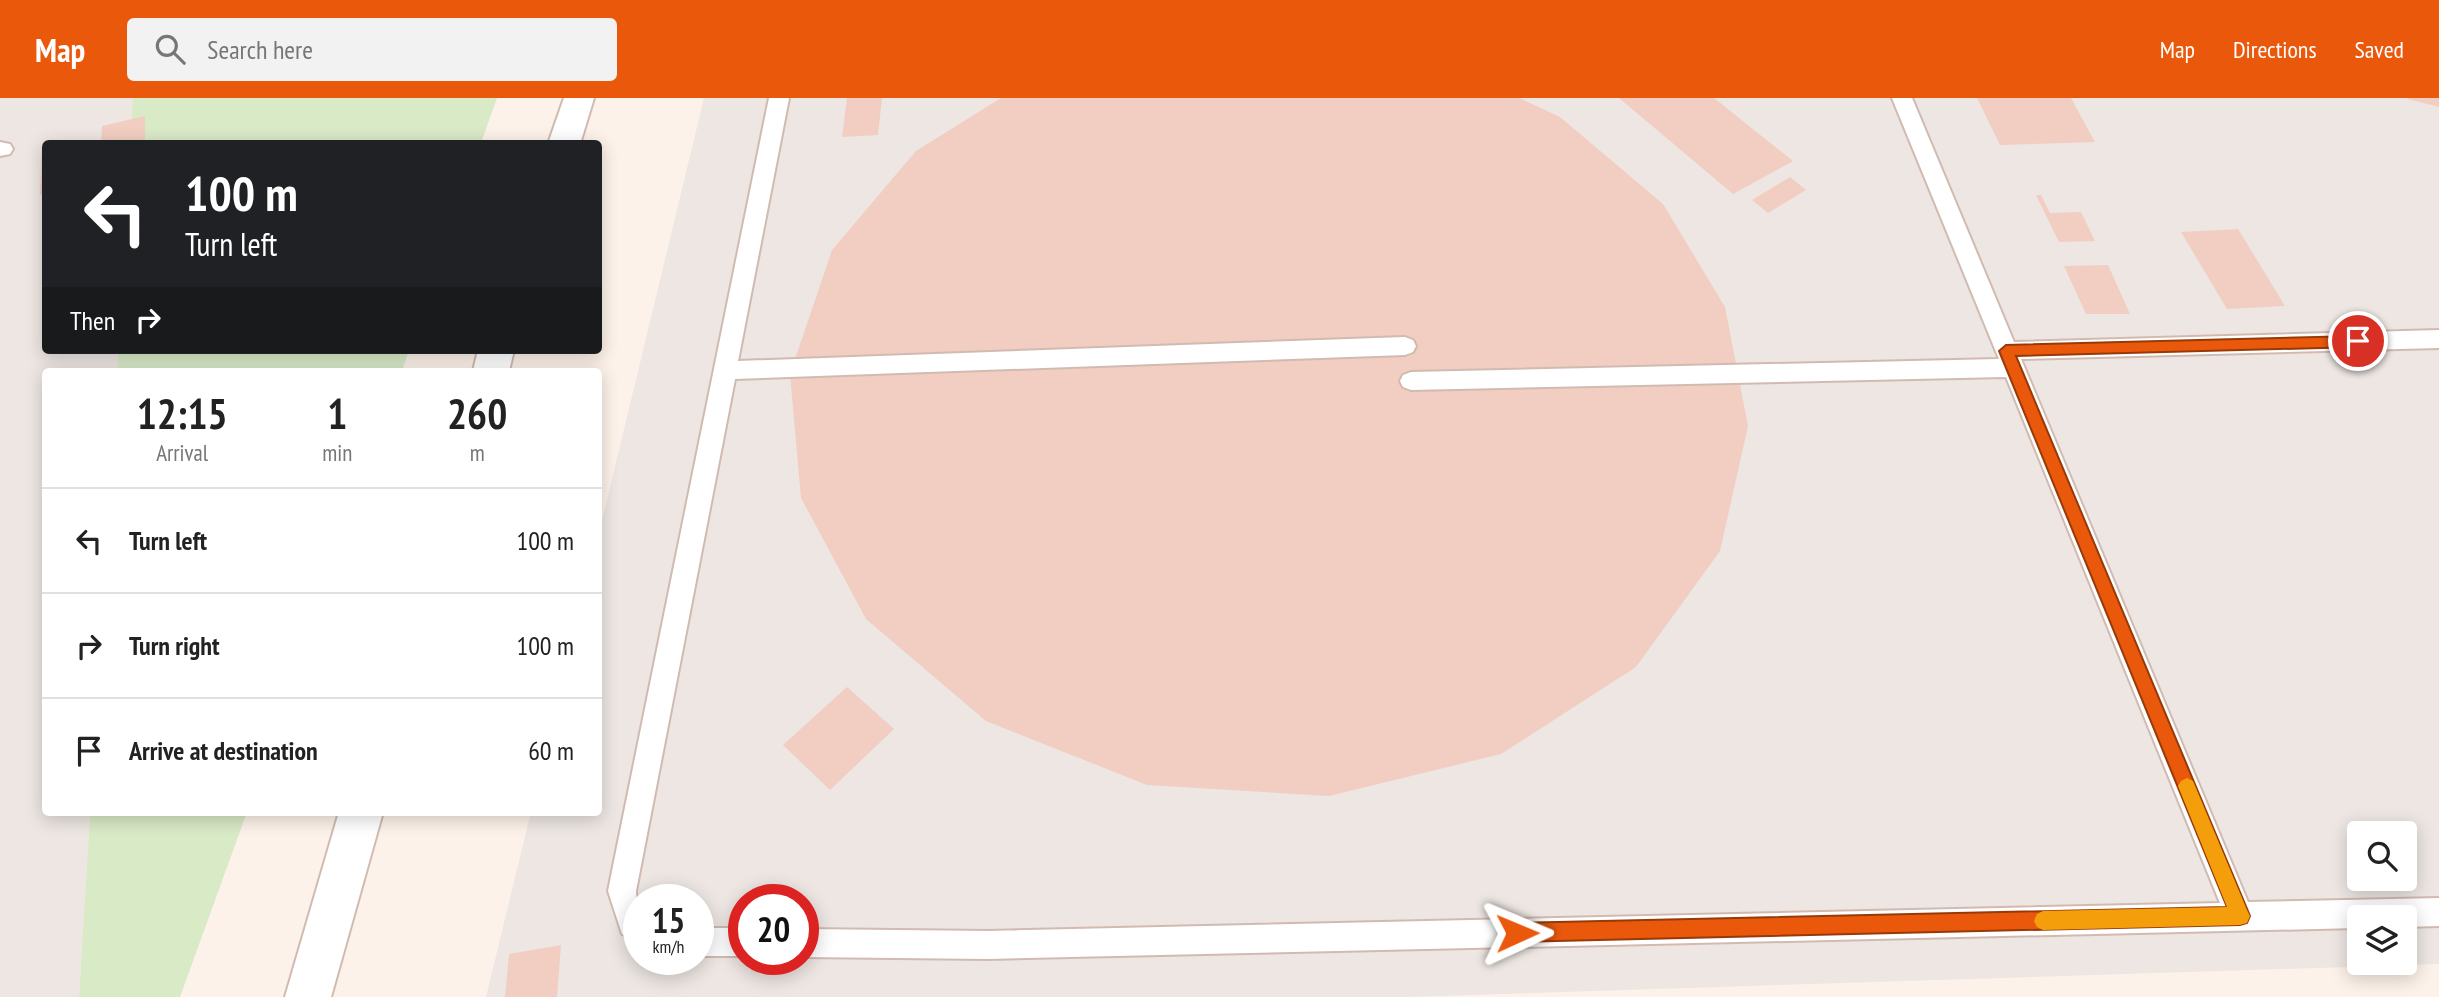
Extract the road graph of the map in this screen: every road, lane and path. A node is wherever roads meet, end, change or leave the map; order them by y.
1 (579, 98) edge
2 (779, 98) edge
3 (1902, 98) edge
4 (565, 140) edge
5 (2439, 339) edge
6 (1405, 346) dead end
7 (2010, 359) junction
8 (725, 370) junction
9 (1411, 381) dead end
10 (360, 816) edge
11 (623, 884) edge
12 (2439, 912) edge
13 (2240, 916) junction
14 (819, 943) edge
15 (308, 997) edge

1 - 4 street
2 - 8 lane
3 - 7 lane
5 - 7 lane
6 - 8 lane
7 - 9 lane
7 - 13 lane
8 - 11 lane
10 - 15 street
12 - 13 lane
13 - 14 lane

